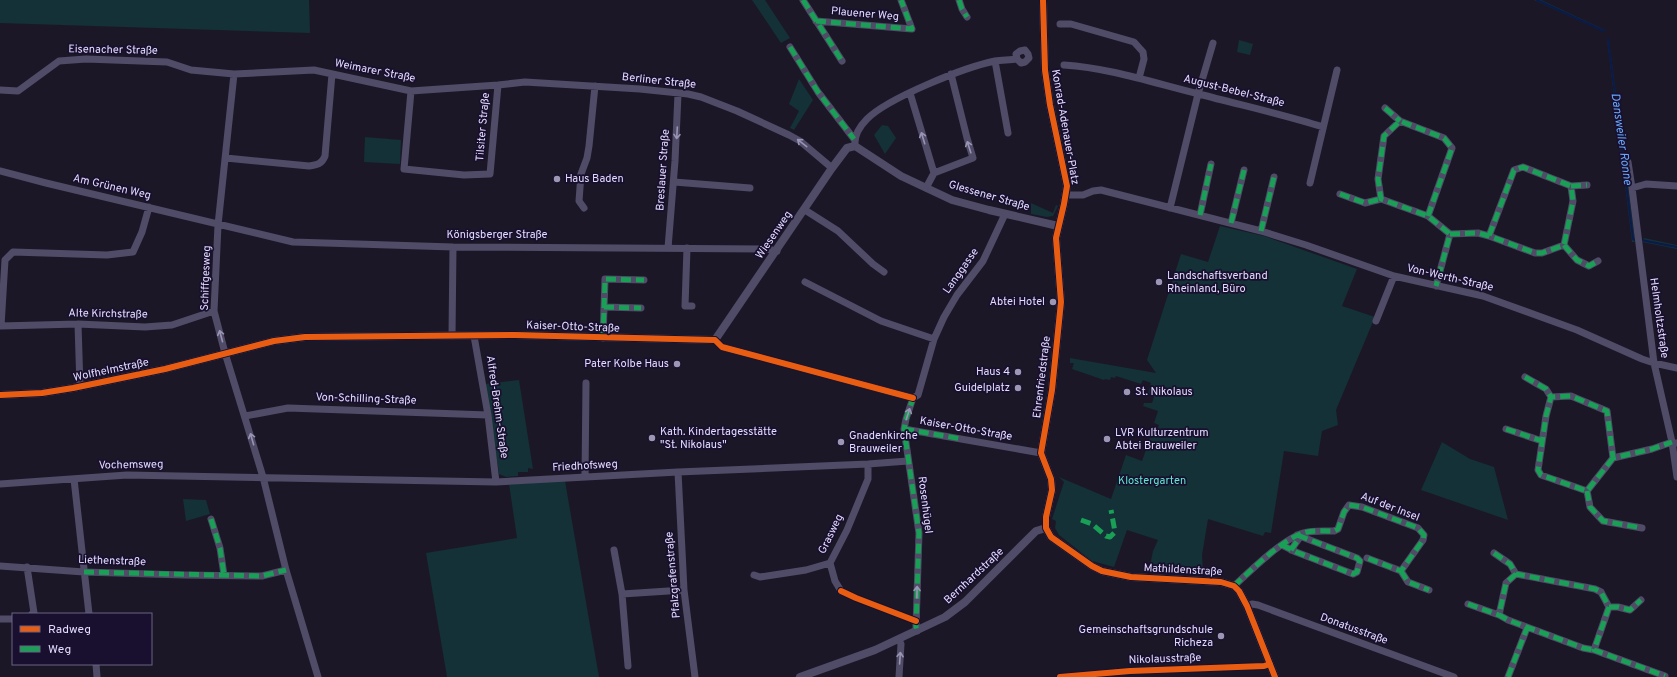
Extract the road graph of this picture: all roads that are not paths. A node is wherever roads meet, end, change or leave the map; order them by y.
1 (803, 0) edge
2 (901, 0) edge
3 (959, 0) edge
4 (1044, 2) edge
5 (967, 17) dead end
6 (816, 21) junction
7 (1060, 24) dead end
8 (1213, 43) dead end
9 (790, 47) dead end
10 (1017, 59) dead end
11 (842, 61) dead end
12 (995, 61) junction
13 (1064, 65) dead end
14 (1337, 70) dead end
15 (234, 74) junction
16 (332, 74) junction
17 (951, 74) junction
18 (1139, 78) junction
19 (536, 82) joint
20 (498, 86) junction
21 (595, 86) junction
22 (0, 90) edge
23 (412, 91) junction
24 (910, 93) junction
25 (678, 94) junction
26 (1198, 94) junction
27 (1385, 108) dead end
28 (1400, 121) junction
29 (1323, 127) junction
30 (1008, 133) dead end
31 (855, 143) junction
32 (226, 158) junction
33 (1628, 162) dead end
34 (1211, 164) dead end
35 (832, 168) junction
36 (1244, 170) dead end
37 (0, 171) edge
38 (934, 173) junction
39 (1274, 177) dead end
40 (674, 182) junction
41 (1310, 184) dead end
42 (1587, 185) dead end
43 (1571, 186) junction
44 (1677, 186) edge
45 (750, 188) dead end
46 (926, 188) junction
47 (1632, 188) junction
48 (1340, 194) dead end
49 (1066, 195) junction
50 (1381, 199) junction
51 (149, 207) junction
52 (584, 208) dead end
53 (1170, 208) junction
54 (805, 210) junction
55 (1005, 214) junction
56 (1200, 215) junction
57 (1428, 216) junction
58 (1231, 223) junction
59 (218, 226) junction
60 (1058, 226) junction
61 (1261, 231) junction
62 (1450, 234) junction
63 (1489, 236) junction
64 (1564, 245) junction
65 (453, 247) junction
66 (668, 248) junction
67 (687, 248) junction
68 (777, 251) junction
69 (1598, 261) dead end
70 (884, 272) dead end
71 (1394, 276) junction
72 (644, 280) dead end
73 (805, 282) dead end
74 (1436, 286) junction
75 (692, 306) dead end
76 (604, 307) junction
77 (642, 308) dead end
78 (214, 310) junction
79 (1376, 321) dead end
80 (78, 324) junction
81 (1, 326) edge
82 (452, 336) junction
83 (474, 336) junction
84 (602, 338) junction
85 (934, 339) junction
86 (715, 340) junction
87 (225, 353) junction
88 (1654, 363) junction
89 (1677, 368) edge
90 (1525, 377) dead end
91 (586, 384) dead end
92 (80, 387) junction
93 (0, 395) edge
94 (1552, 397) junction
95 (913, 398) junction
96 (488, 414) junction
97 (245, 416) junction
98 (904, 429) junction
99 (1506, 430) dead end
100 (1542, 441) junction
101 (1675, 442) edge
102 (1041, 453) junction
103 (1613, 458) junction
104 (908, 461) junction
105 (868, 464) junction
106 (678, 472) junction
107 (585, 476) junction
108 (262, 477) junction
109 (1677, 477) edge
110 (74, 479) junction
111 (496, 482) junction
112 (0, 484) edge
113 (1587, 491) junction
114 (211, 519) dead end
115 (1046, 528) junction
116 (1642, 528) dead end
117 (1298, 536) junction
118 (1282, 545) junction
119 (614, 550) dead end
120 (1291, 550) junction
121 (1494, 553) dead end
122 (1367, 558) dead end
123 (830, 563) junction
124 (0, 566) edge
125 (27, 567) junction
126 (286, 570) junction
127 (1401, 571) junction
128 (84, 572) junction
129 (1516, 574) junction
130 (224, 575) junction
131 (754, 575) dead end
132 (1234, 586) junction
133 (684, 590) junction
134 (842, 590) dead end
135 (1429, 590) dead end
136 (622, 594) junction
137 (1641, 600) dead end
138 (1468, 604) dead end
139 (1247, 606) junction
140 (1609, 607) junction
141 (34, 613) edge
142 (89, 613) edge
143 (1499, 615) junction
144 (0, 619) edge
145 (12, 619) edge
146 (1526, 628) junction
147 (917, 631) junction
148 (899, 640) junction
149 (1594, 650) junction
150 (1270, 664) junction
151 (96, 665) edge
152 (628, 666) dead end
153 (1130, 674) edge
154 (1665, 676) edge
155 (98, 677) edge
156 (318, 677) edge
157 (695, 677) edge
158 (800, 677) edge
159 (899, 677) edge
160 (1060, 677) edge
161 (1275, 677) edge
162 (1454, 677) edge
163 (1508, 677) edge

1 - 6 street
2 - 6 street, Plauener Weg
3 - 5 street
4 - 49 street, Konrad-Adenauer-Platz
6 - 11 street
7 - 18 street
8 - 26 street
9 - 31 street, Glessener Straße
10 - 12 street
12 - 17 street
12 - 30 street
13 - 18 street, August-Bebel-Straße
14 - 29 street
15 - 16 street, Weimarer Straße
15 - 22 street, Eisenacher Straße
15 - 32 street, Schiffgesweg
16 - 23 street, Weimarer Straße
16 - 32 street
17 - 24 street
38 -> 17 street
18 - 26 street, August-Bebel-Straße
19 - 20 street, Weimarer Straße
19 - 21 street, Berliner Straße
20 - 23 street, Weimarer Straße
20 - 23 street, Tilsiter Straße
21 - 25 street, Berliner Straße
21 - 52 street
24 - 31 street
38 -> 24 street
35 -> 25 street, Berliner Straße
25 -> 40 street, Breslauer Straße
26 - 29 street, August-Bebel-Straße
26 - 53 street
27 - 28 street
28 - 50 street
28 - 57 street
29 - 41 street
31 - 35 street, Wiesenweg
31 - 46 street, Glessener Straße
32 - 59 street, Schiffgesweg
33 - 47 street, Helmholtzstraße
34 - 56 street
35 - 54 street, Wiesenweg
36 - 58 street
37 - 51 street, Am Grünen Weg
38 - 46 street
39 - 61 street
40 - 45 street
40 - 66 street, Breslauer Straße
42 - 43 street
43 - 63 street
43 - 64 street
44 - 47 street
46 - 55 street, Glessener Straße
47 - 88 street, Helmholtzstraße
48 - 50 street
49 - 53 street, Von-Werth-Straße
49 - 60 street, Konrad-Adenauer-Platz
50 - 57 street
51 - 59 street, Am Grünen Weg
51 - 81 street
53 - 56 street, Von-Werth-Straße
54 - 68 street, Wiesenweg
54 - 70 street
55 - 60 street, Glessener Straße
55 - 85 street, Langgasse
56 - 58 street, Von-Werth-Straße
57 - 62 street
58 - 61 street, Von-Werth-Straße
59 - 65 street, Königsberger Straße
59 - 78 street, Schiffgesweg
60 - 102 street, Ehrenfriedstraße
61 - 71 street, Von-Werth-Straße
62 - 63 street
62 - 74 street
63 - 64 street
64 - 69 street
65 - 66 street, Königsberger Straße
65 - 82 street
66 - 67 street, Königsberger Straße
67 - 68 street, Königsberger Straße
67 - 75 street
68 - 86 street, Wiesenweg
71 - 74 street, Von-Werth-Straße
71 - 79 street
72 - 76 street, Kaiser-Otto-Straße
73 - 85 street
74 - 88 street, Von-Werth-Straße
76 - 77 street, Kaiser-Otto-Straße
76 - 84 street, Kaiser-Otto-Straße
78 - 80 street, Alte Kirchstraße
87 -> 78 street, Schiffgesweg
80 - 81 street, Alte Kirchstraße
80 - 92 street
82 - 83 street, Kaiser-Otto-Straße
82 - 87 street, Kaiser-Otto-Straße
83 - 84 street, Kaiser-Otto-Straße
83 - 96 street, Alfred-Brehm-Straße
84 - 86 street, Kaiser-Otto-Straße
85 - 95 street, Langgasse
86 - 95 street, Kaiser-Otto-Straße
87 - 92 street, Wolfhelmstraße
87 - 97 street, Schiffgesweg
88 - 89 street, Von-Werth-Straße
88 - 101 street, Helmholtzstraße
90 - 94 street
91 - 107 street
92 - 93 street, Wolfhelmstraße
94 - 100 street
94 - 103 street
98 -> 95 street, Kaiser-Otto-Straße
96 - 97 street, Von-Schilling-Straße
96 - 111 street, Alfred-Brehm-Straße
108 -> 97 street, Schiffgesweg
98 - 102 street, Kaiser-Otto-Straße
98 - 104 street, Rosenhügel
99 - 100 street
100 - 113 street
101 - 103 street
101 - 109 street, Helmholtzstraße
102 - 115 street
103 - 113 street
104 - 105 street, Friedhofsweg
147 -> 104 street, Rosenhügel
105 - 106 street, Friedhofsweg
105 - 123 street, Grasweg
106 - 107 street, Friedhofsweg
106 - 133 street, Pfalzgrafenstraße
107 - 111 street, Friedhofsweg
108 - 110 street, Vochemsweg
108 - 111 street, Friedhofsweg
108 - 126 street, Schiffgesweg
110 - 112 street, Vochemsweg
110 - 128 street
113 - 116 street
114 - 130 street
115 - 132 street, Mathildenstraße
115 - 147 street, Bernhardstraße
117 - 118 street, Auf der Insel
117 - 120 street
117 - 120 street
117 - 127 street, Auf der Insel
118 - 120 street
118 - 132 street, Auf der Insel
119 - 136 street
121 - 129 street
122 - 127 street
123 - 131 street, Grasweg
123 - 134 street
124 - 125 street, Liethenstraße
125 - 128 street, Liethenstraße
125 - 141 street
126 - 130 street, Liethenstraße
126 - 156 street
127 - 135 street
128 - 130 street, Liethenstraße
128 - 142 street
129 - 140 street
129 - 143 street
132 - 139 street, Mathildenstraße
133 - 136 street
133 - 157 street, Pfalzgrafenstraße
136 - 152 street
137 - 140 street
138 - 143 street
139 - 150 street, Mathildenstraße
139 - 162 street, Donatusstraße
140 - 149 street
143 - 146 street
144 - 145 street
146 - 149 street
146 - 163 street
147 - 148 street, Bernhardstraße
148 - 158 street, Bernhardstraße
159 -> 148 street
149 - 154 street
150 - 153 street, Nikolausstraße
150 - 161 street, Mathildenstraße
151 - 155 street
153 - 160 street, Nikolausstraße

